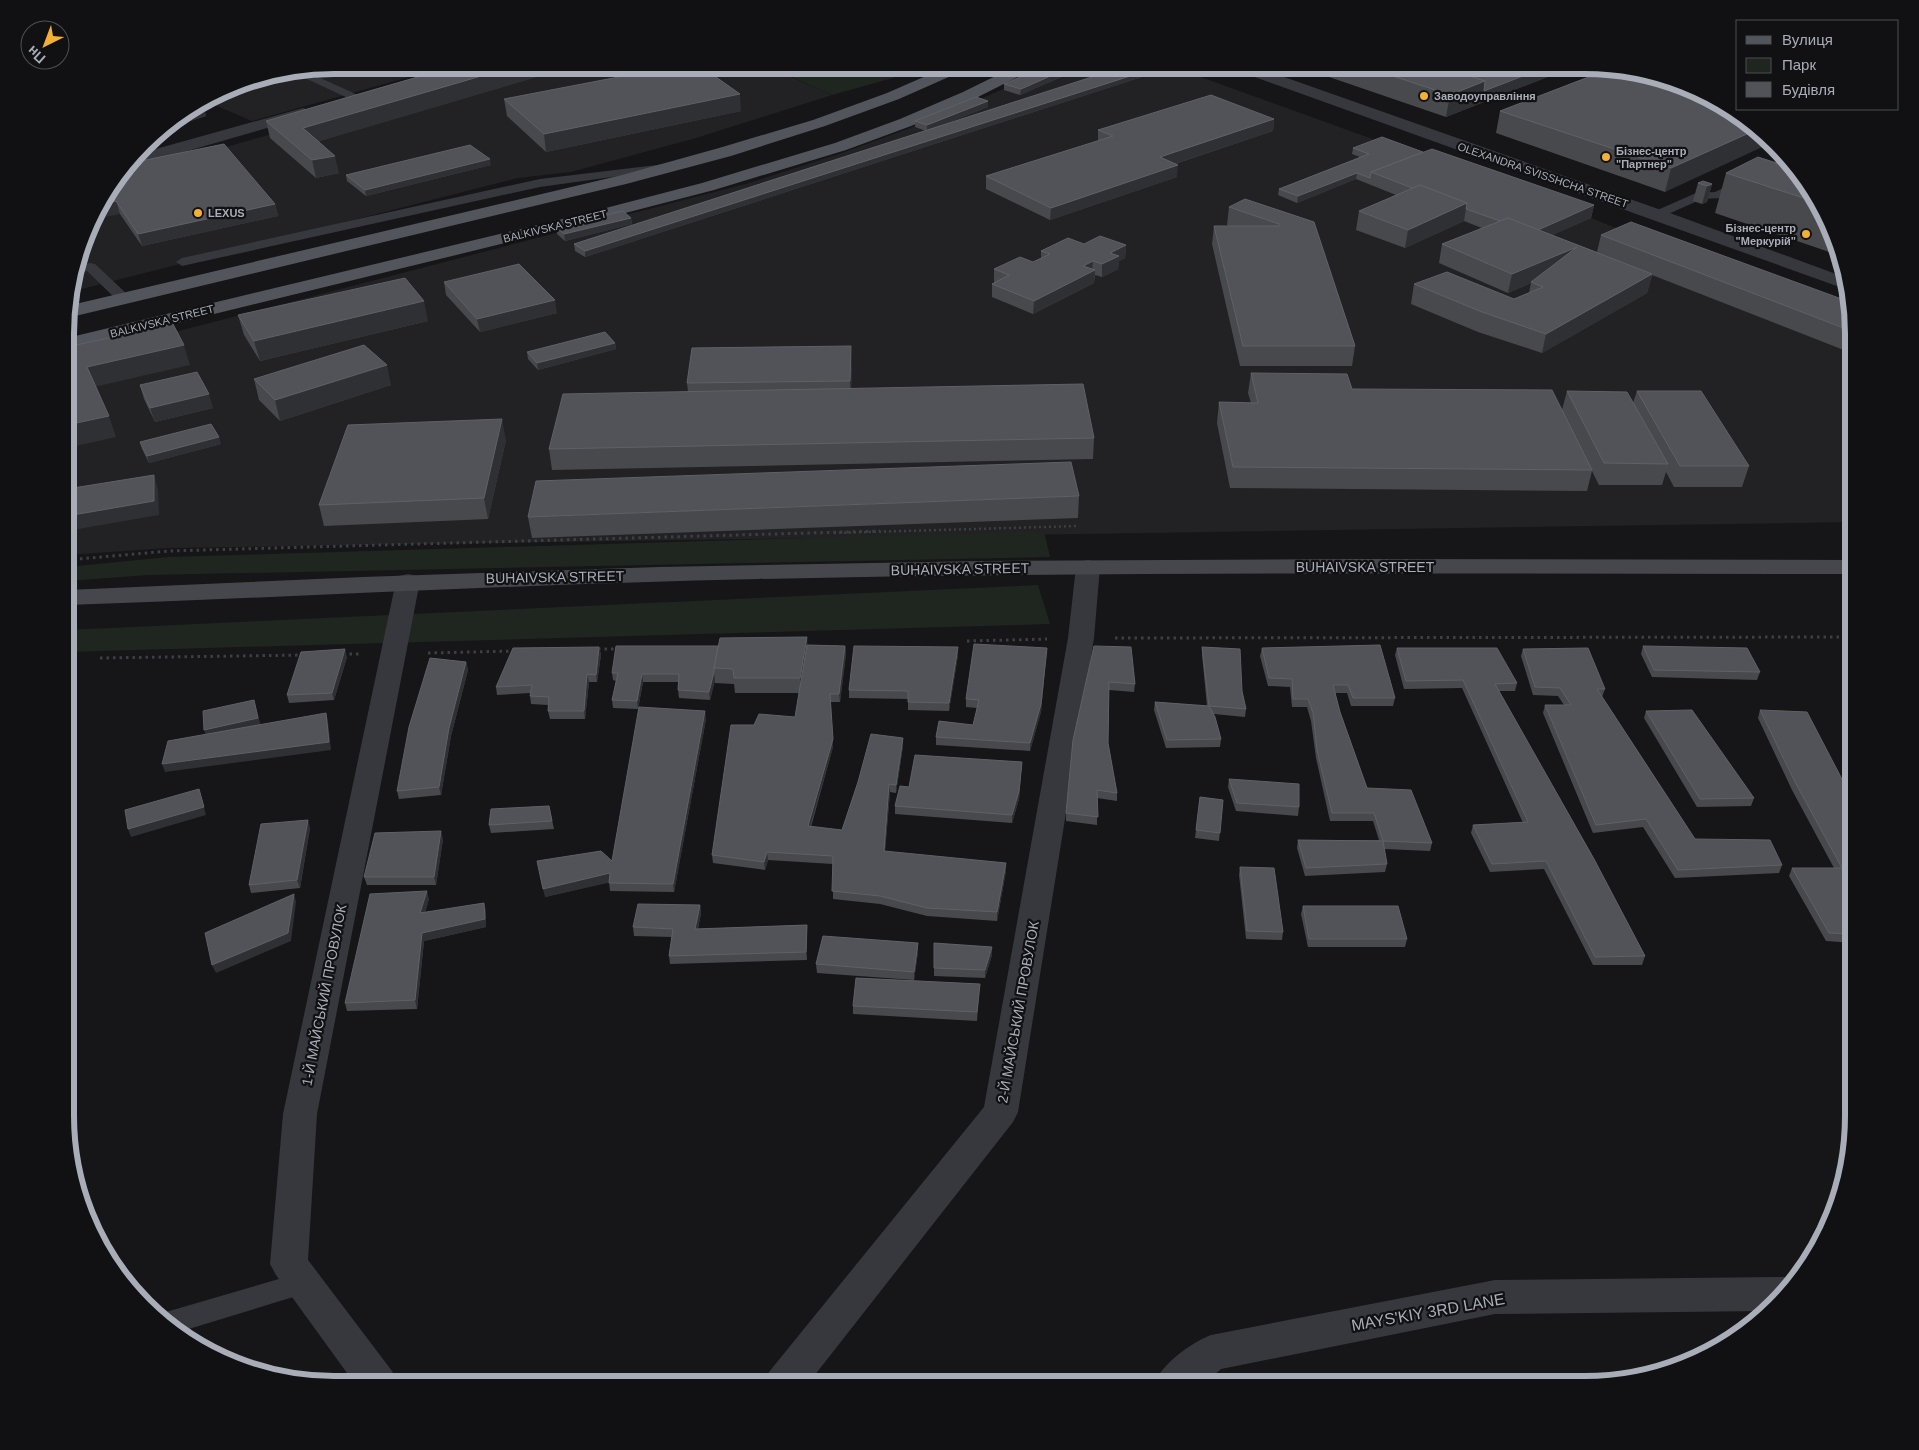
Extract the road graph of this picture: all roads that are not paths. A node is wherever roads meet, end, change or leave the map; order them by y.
1 (943, 74) edge
2 (1011, 74) edge
3 (1260, 74) edge
4 (306, 75) edge
5 (375, 92) edge
6 (356, 98) junction
7 (337, 103) edge
8 (318, 108) edge
9 (141, 159) edge
10 (1782, 163) edge
11 (674, 166) junction
12 (1717, 195) junction
13 (1657, 215) junction
14 (1674, 221) junction
15 (182, 262) dead end
16 (84, 268) edge
17 (1839, 281) edge
18 (123, 298) junction
19 (75, 310) edge
20 (74, 342) edge
21 (1088, 567) junction
22 (1845, 567) edge
23 (408, 581) junction
24 (74, 598) edge
25 (303, 1283) junction
26 (1775, 1294) edge
27 (175, 1321) edge
28 (372, 1376) edge
29 (789, 1376) edge
30 (1184, 1376) edge

1 - 11 main road
2 - 20 main road, BALKIVSKA STREET
3 - 13 street, OLEXANDRA SVISSHCHA STREET
4 - 6 lane
5 - 6 street
6 - 7 street
8 - 9 street
10 - 12 lane
11 - 15 lane
11 - 18 main road
12 - 13 lane
12 - 14 lane
13 - 14 street, OLEXANDRA SVISSHCHA STREET
14 - 17 street, OLEXANDRA SVISSHCHA STREET
16 - 18 lane
18 - 19 main road
21 - 22 main road, BUHAIVSKA STREET
21 - 23 main road, BUHAIVSKA STREET
21 - 29 street, 2-Й МАЙСЬКИЙ ПРОВУЛОК
23 - 24 main road, BUHAIVSKA STREET
23 - 25 street, 1-Й МАЙСЬКИЙ ПРОВУЛОК
25 - 27 lane
25 - 28 street, 1-Й МАЙСЬКИЙ ПРОВУЛОК
26 - 30 street, MAYS'KIY 3RD LANE

